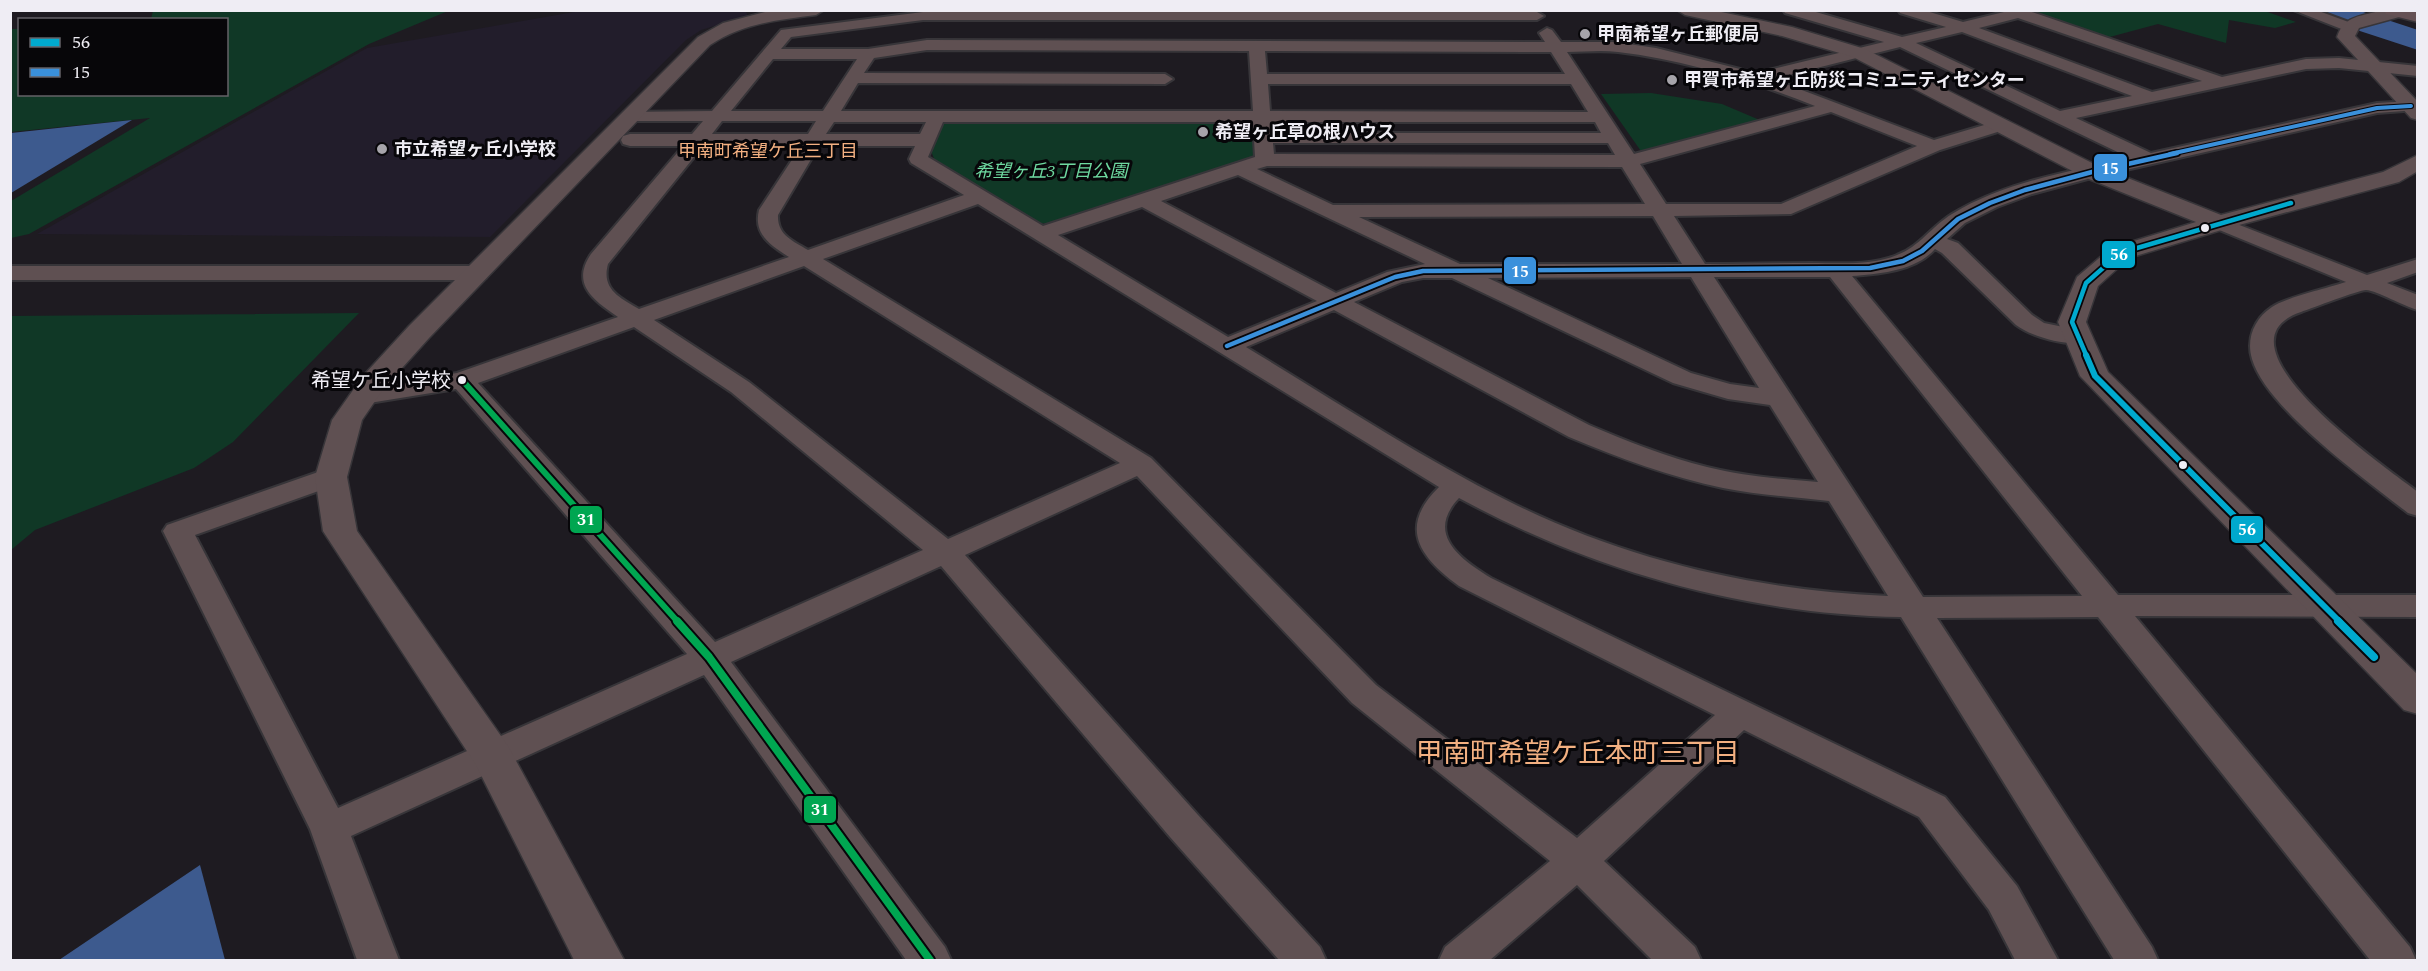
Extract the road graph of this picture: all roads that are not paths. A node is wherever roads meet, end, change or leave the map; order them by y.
1 (816, 10) edge
2 (1790, 10) edge
3 (1905, 10) edge
4 (2300, 10) edge
5 (1691, 11) edge
6 (2394, 11) edge
7 (2015, 12) edge
8 (1010, 13) edge
9 (1171, 13) edge
10 (1535, 13) edge
11 (2418, 17) edge
12 (2357, 23) junction
13 (1963, 27) junction
14 (1903, 43) junction
15 (996, 45) junction
16 (1257, 46) junction
17 (1555, 46) junction
18 (1859, 53) junction
19 (770, 54) junction
20 (868, 54) junction
21 (1166, 62) junction
22 (2374, 66) junction
23 (2418, 71) edge
24 (852, 78) junction
25 (1756, 78) junction
26 (1259, 79) junction
27 (1576, 79) junction
28 (2221, 82) junction
29 (2151, 97) junction
30 (1830, 107) junction
31 (2414, 110) edge
32 (717, 116) junction
33 (2061, 116) junction
34 (827, 117) junction
35 (1163, 117) junction
36 (1262, 117) junction
37 (2001, 125) junction
38 (630, 128) junction
39 (932, 128) junction
40 (1264, 138) junction
41 (1615, 139) junction
42 (698, 140) junction
43 (812, 140) junction
44 (1933, 146) junction
45 (1265, 160) junction
46 (2150, 160) junction
47 (2418, 161) edge
48 (1241, 169) junction
49 (2092, 172) junction
50 (978, 197) junction
51 (1144, 200) junction
52 (1331, 211) junction
53 (1661, 211) junction
54 (2219, 223) junction
55 (1042, 233) junction
56 (1932, 240) junction
57 (806, 257) junction
58 (2418, 266) edge
59 (1697, 269) junction
60 (1456, 270) junction
61 (1836, 270) junction
62 (10, 273) edge
63 (478, 273) junction
64 (2366, 282) junction
65 (1336, 302) junction
66 (2418, 303) edge
67 (633, 318) junction
68 (2079, 337) junction
69 (1227, 346) junction
70 (462, 380) junction
71 (363, 396) junction
72 (1780, 399) junction
73 (1142, 464) junction
74 (331, 477) junction
75 (1456, 485) junction
76 (1838, 493) junction
77 (2418, 507) edge
78 (945, 552) junction
79 (1911, 606) junction
80 (2107, 606) junction
81 (2418, 606) edge
82 (2323, 607) junction
83 (709, 657) junction
84 (2418, 700) edge
85 (1741, 712) junction
86 (493, 757) junction
87 (329, 829) junction
88 (1578, 861) junction
89 (378, 960) edge
90 (599, 960) edge
91 (930, 960) edge
92 (1305, 960) edge
93 (1460, 960) edge
94 (1680, 960) edge
95 (2037, 960) edge
96 (2137, 960) edge
97 (2395, 960) edge

1 - 38 street
2 - 14 street
3 - 13 street
4 - 12 street
5 - 18 street
6 - 11 main road
6 - 12 street
7 - 13 street
7 - 28 street
8 - 9 street
8 - 15 street
8 - 19 street
9 - 10 street
9 - 21 street
10 - 17 street
12 - 22 street
13 - 14 street
13 - 29 street
14 - 18 street
14 - 33 street
15 - 20 street
15 - 21 street
16 - 17 street
16 - 21 street
16 - 26 street
17 - 25 street
17 - 27 street
18 - 25 street
18 - 37 street
19 - 20 street
19 - 32 street
20 - 24 street
21 - 24 street
21 - 35 street
22 - 23 street
22 - 28 street
22 - 31 street
24 - 34 street
25 - 30 street
26 - 27 street
26 - 36 street
27 - 41 street
28 - 29 street
29 - 33 street
30 - 41 street
30 - 44 street
31 - 46 street
32 - 34 street
32 - 38 street
32 - 42 street
33 - 46 street
34 - 39 street
34 - 43 street
35 - 36 street
35 - 39 street
36 - 40 street
36 - 41 street
37 - 44 street
37 - 49 street
38 - 42 street
38 - 63 street
39 - 43 street
39 - 50 street
40 - 41 street
40 - 45 street
41 - 45 street
41 - 53 street
42 - 43 street
42 - 67 street
43 - 57 street
44 - 53 street
45 - 48 street
46 - 49 street
47 - 54 street
48 - 51 street
48 - 52 street
49 - 54 street
49 - 56 street
50 - 55 street
50 - 57 street
51 - 55 street
51 - 65 street
52 - 53 street
52 - 60 street
53 - 59 street
54 - 64 street
54 - 68 street
55 - 69 street
56 - 61 street
56 - 68 street
57 - 67 street
57 - 73 street
58 - 64 street
59 - 60 street
59 - 61 street
59 - 72 street
60 - 65 street
60 - 72 street
61 - 80 street
62 - 63 street
63 - 71 street
64 - 66 street
64 - 77 street
65 - 69 street
65 - 76 street
67 - 70 street
67 - 78 street
68 - 82 street
69 - 75 street
70 - 71 street
70 - 83 street
71 - 74 street
72 - 76 street
73 - 78 street
73 - 88 street
74 - 86 street
74 - 87 street
75 - 79 street
75 - 85 street
76 - 79 street
78 - 83 street
78 - 92 street
79 - 80 street
79 - 96 street
80 - 82 street
80 - 97 street
81 - 82 street
82 - 84 street
83 - 86 street
83 - 91 street
85 - 88 street
85 - 95 street
86 - 87 street
86 - 90 street
87 - 89 street
88 - 93 street
88 - 94 street

